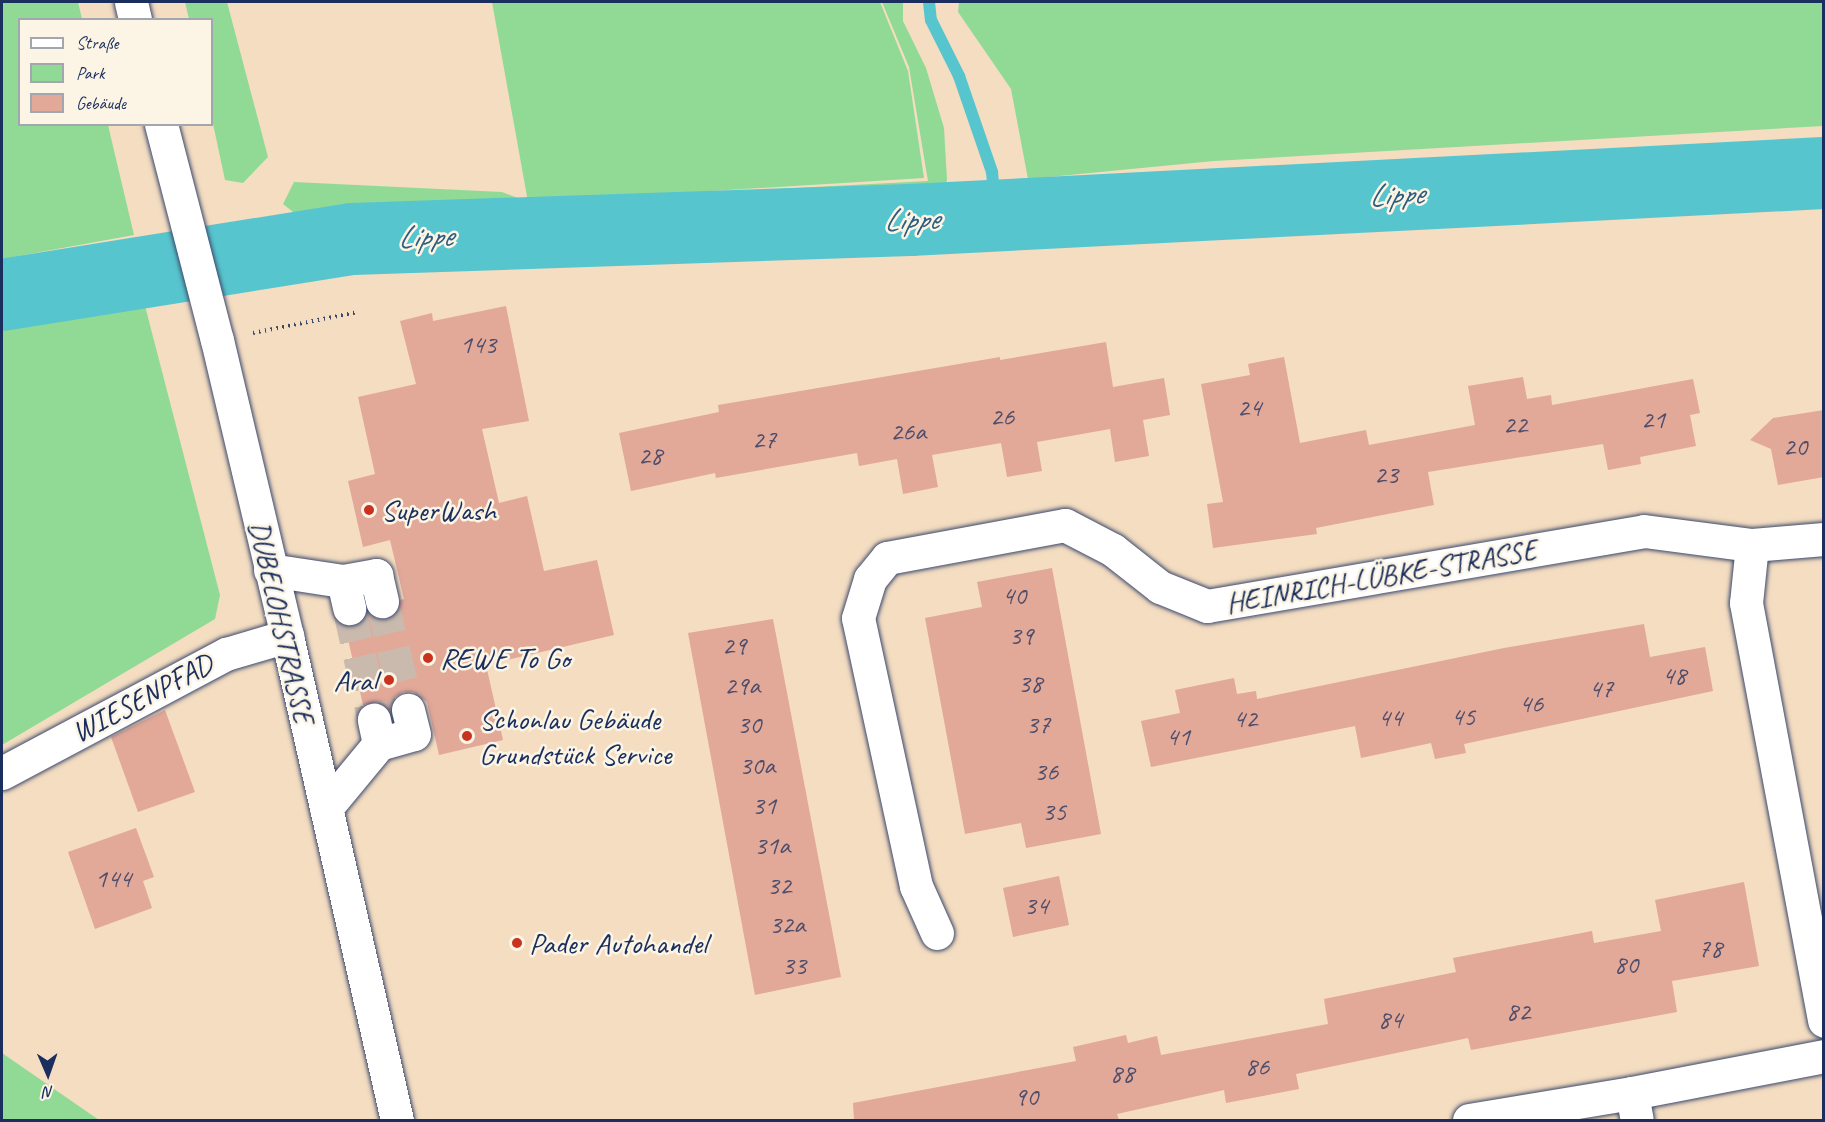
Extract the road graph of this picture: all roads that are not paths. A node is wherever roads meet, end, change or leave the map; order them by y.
1 (131, 2) edge
2 (135, 18) edge
3 (162, 126) edge
4 (1824, 539) edge
5 (1752, 545) junction
6 (270, 570) junction
7 (382, 601) tunnel mouth
8 (287, 636) junction
9 (408, 710) tunnel mouth
10 (2, 773) edge
11 (326, 808) junction
12 (937, 933) dead end
13 (1824, 1021) edge
14 (1824, 1056) edge
15 (1635, 1107) edge
16 (397, 1120) edge
17 (1469, 1120) edge

1 - 2 street
3 - 6 street, DUBELOHSTRASSE
4 - 5 street, HEINRICH-LÜBKE-STRASSE
5 - 12 street, HEINRICH-LÜBKE-STRASSE
5 - 13 street
6 - 7 street
6 - 8 street, DUBELOHSTRASSE
8 - 10 street, WIESENPFAD
8 - 11 street, DUBELOHSTRASSE
9 - 11 street
11 - 16 street, DUBELOHSTRASSE
14 - 15 street
15 - 17 street

